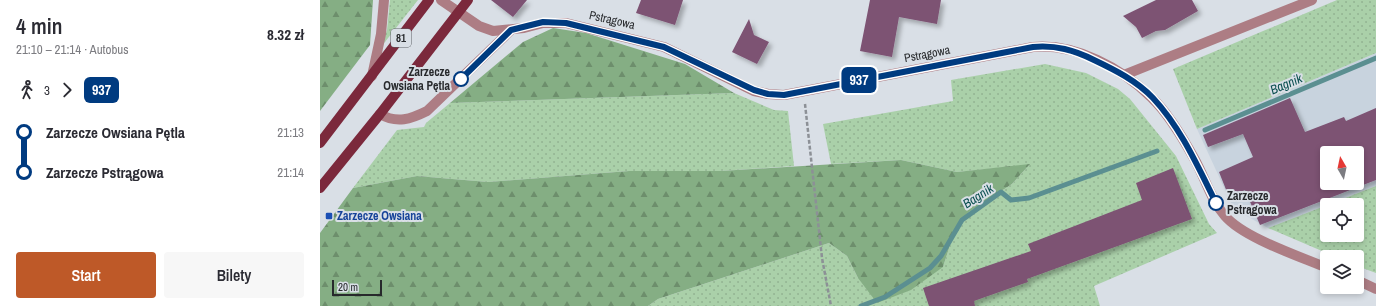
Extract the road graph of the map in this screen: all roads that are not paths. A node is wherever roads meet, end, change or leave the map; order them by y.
1 (384, 0) edge
2 (429, 0) edge
3 (441, 0) edge
4 (468, 0) edge
5 (1312, 0) edge
6 (459, 12) junction
7 (511, 30) junction
8 (1124, 75) junction
9 (372, 76) junction
10 (380, 114) junction
11 (320, 143) edge
12 (320, 188) edge
13 (1320, 265) edge
14 (1364, 283) edge
15 (1376, 289) edge

1 - 9 street
2 - 9 main road, 81
3 - 6 street, Pstrągowa
4 - 6 main road, 81
5 - 8 street
6 - 7 street, Pstrągowa
6 - 10 main road, 81
7 - 8 street, Pstrągowa
7 - 10 street
8 - 13 street, Pstrągowa
9 - 11 main road, 81
10 - 12 main road, 81
14 - 15 street

